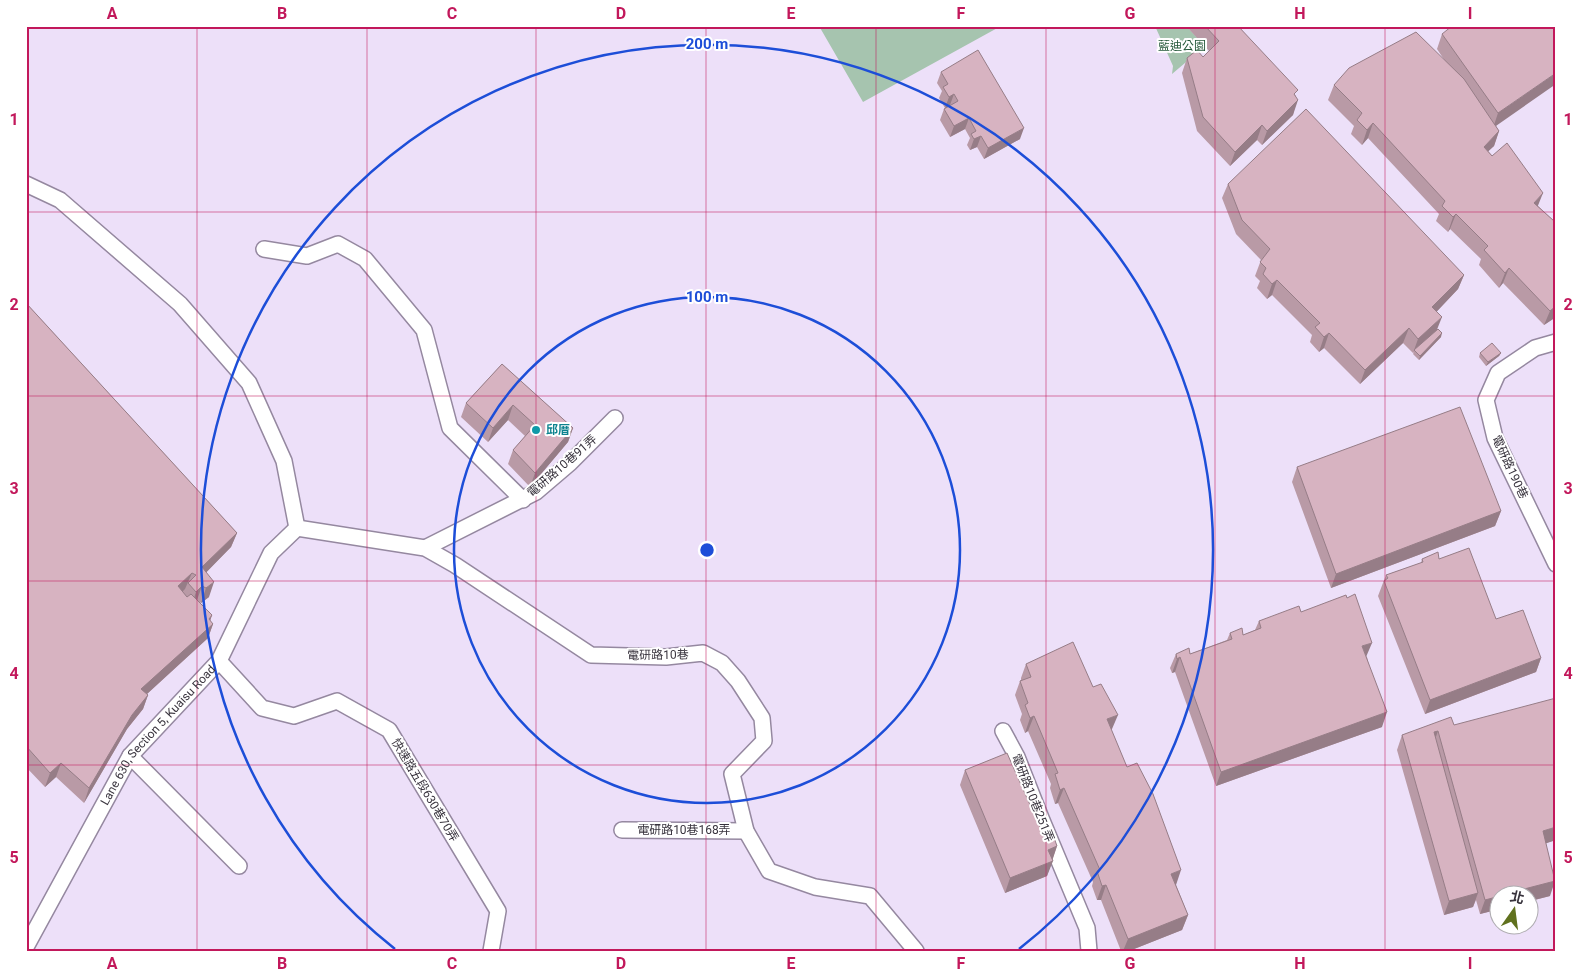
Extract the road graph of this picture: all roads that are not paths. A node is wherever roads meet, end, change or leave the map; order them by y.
1 (26, 184) edge
2 (264, 249) dead end
3 (1556, 342) edge
4 (615, 418) dead end
5 (524, 500) junction
6 (297, 528) junction
7 (425, 548) junction
8 (1556, 564) edge
9 (219, 660) junction
10 (1003, 731) dead end
11 (130, 756) junction
12 (622, 830) dead end
13 (746, 831) junction
14 (239, 866) dead end
15 (26, 947) edge
16 (491, 951) edge
17 (916, 951) edge
18 (1089, 951) edge

1 - 6 street
2 - 5 street
3 - 8 street, 電研路190巷
4 - 5 street, 電研路10巷91弄
5 - 7 street, 電研路10巷91弄
6 - 7 street, 電研路10巷
6 - 9 street, Lane 630, Section 5, Kuaisu Road
7 - 13 street, 電研路10巷
9 - 11 street, Lane 630, Section 5, Kuaisu Road
9 - 16 street, 快速路五段630巷70弄
10 - 18 street, 電研路10巷251弄
11 - 14 street
11 - 15 street, Lane 630, Section 5, Kuaisu Road
12 - 13 street, 電研路10巷168弄
13 - 17 street, 電研路10巷

